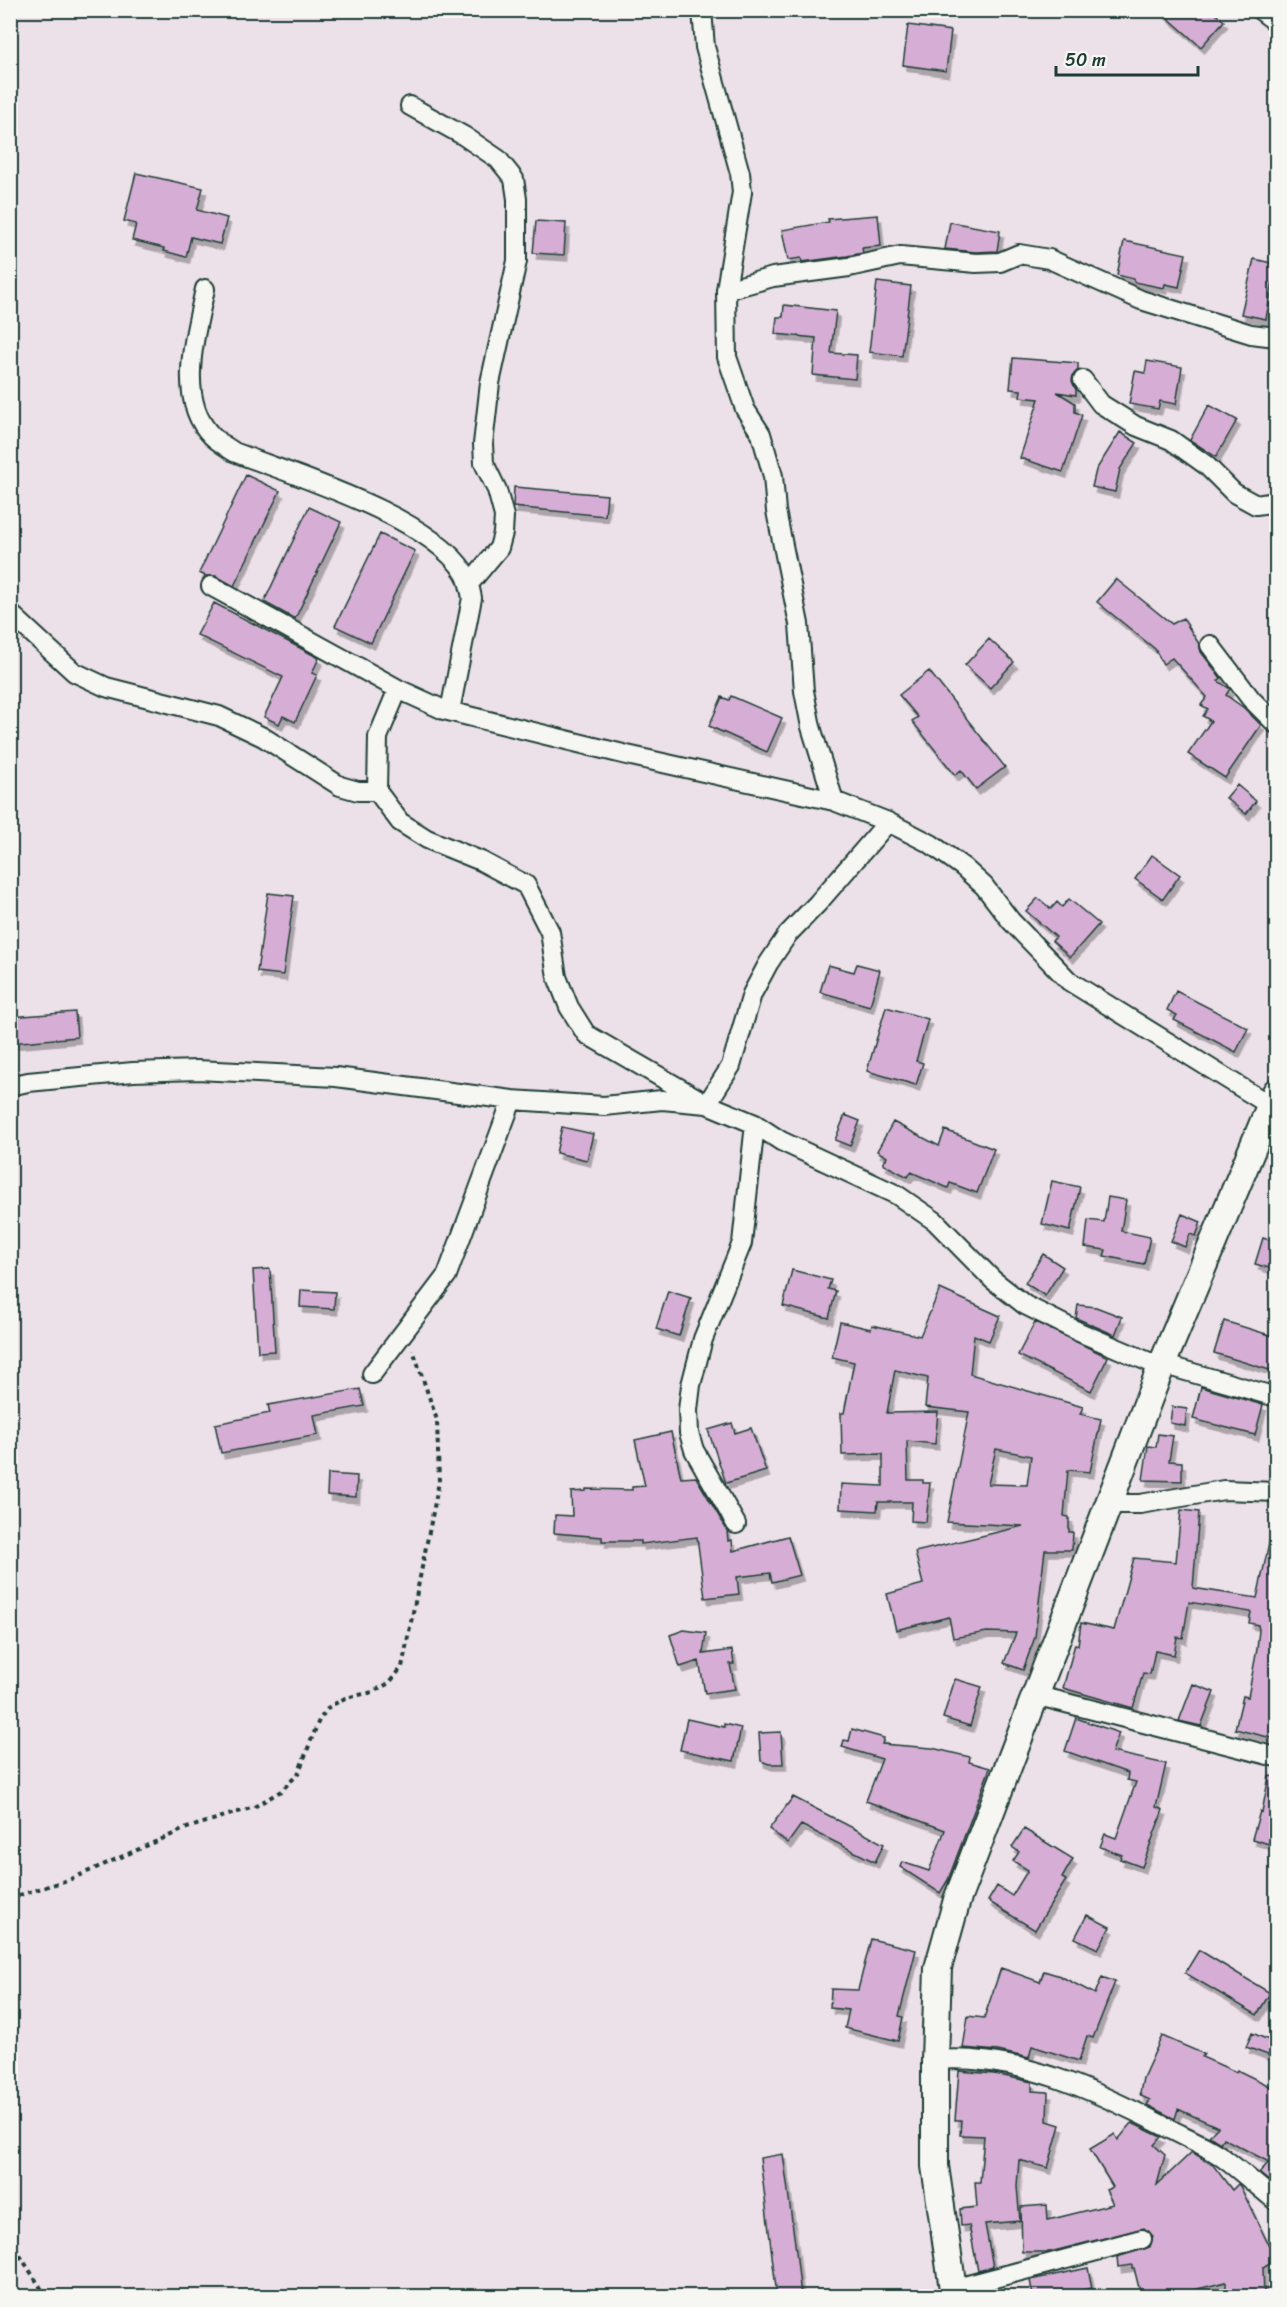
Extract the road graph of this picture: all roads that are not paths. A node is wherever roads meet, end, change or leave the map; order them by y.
1 (702, 10) edge
2 (1260, 10) edge
3 (1276, 22) edge
4 (410, 106) dead end
5 (205, 289) dead end
6 (726, 290) junction
7 (1276, 337) edge
8 (1083, 380) dead end
9 (1276, 502) edge
10 (470, 584) junction
11 (211, 586) dead end
12 (10, 613) edge
13 (1210, 645) dead end
14 (398, 689) junction
15 (450, 711) junction
16 (1276, 724) edge
17 (377, 791) junction
18 (834, 801) junction
19 (888, 822) junction
20 (10, 1086) edge
21 (1274, 1099) edge
22 (512, 1100) junction
23 (707, 1104) junction
24 (755, 1124) junction
25 (1161, 1367) junction
26 (372, 1374) dead end
27 (1276, 1397) edge
28 (1276, 1492) edge
29 (1109, 1504) junction
30 (736, 1524) dead end
31 (1035, 1695) junction
32 (1276, 1757) edge
33 (935, 2060) junction
34 (1276, 2201) edge
35 (1142, 2239) dead end
36 (954, 2293) edge

1 - 6 street
2 - 3 street
4 - 10 street
5 - 10 street
6 - 7 street
6 - 18 street
8 - 9 street
10 - 15 street
11 - 14 street
12 - 17 street
13 - 16 street
14 - 15 street
14 - 17 street
15 - 18 street
17 - 23 street
18 - 19 street
19 - 21 street
19 - 23 street
20 - 22 street
21 - 25 main road
22 - 23 street
22 - 26 street
23 - 24 street
24 - 25 street
24 - 30 street
25 - 27 street
25 - 29 main road
28 - 29 street
29 - 31 main road
31 - 32 street
31 - 33 main road
33 - 34 street
33 - 36 main road
35 - 36 street

